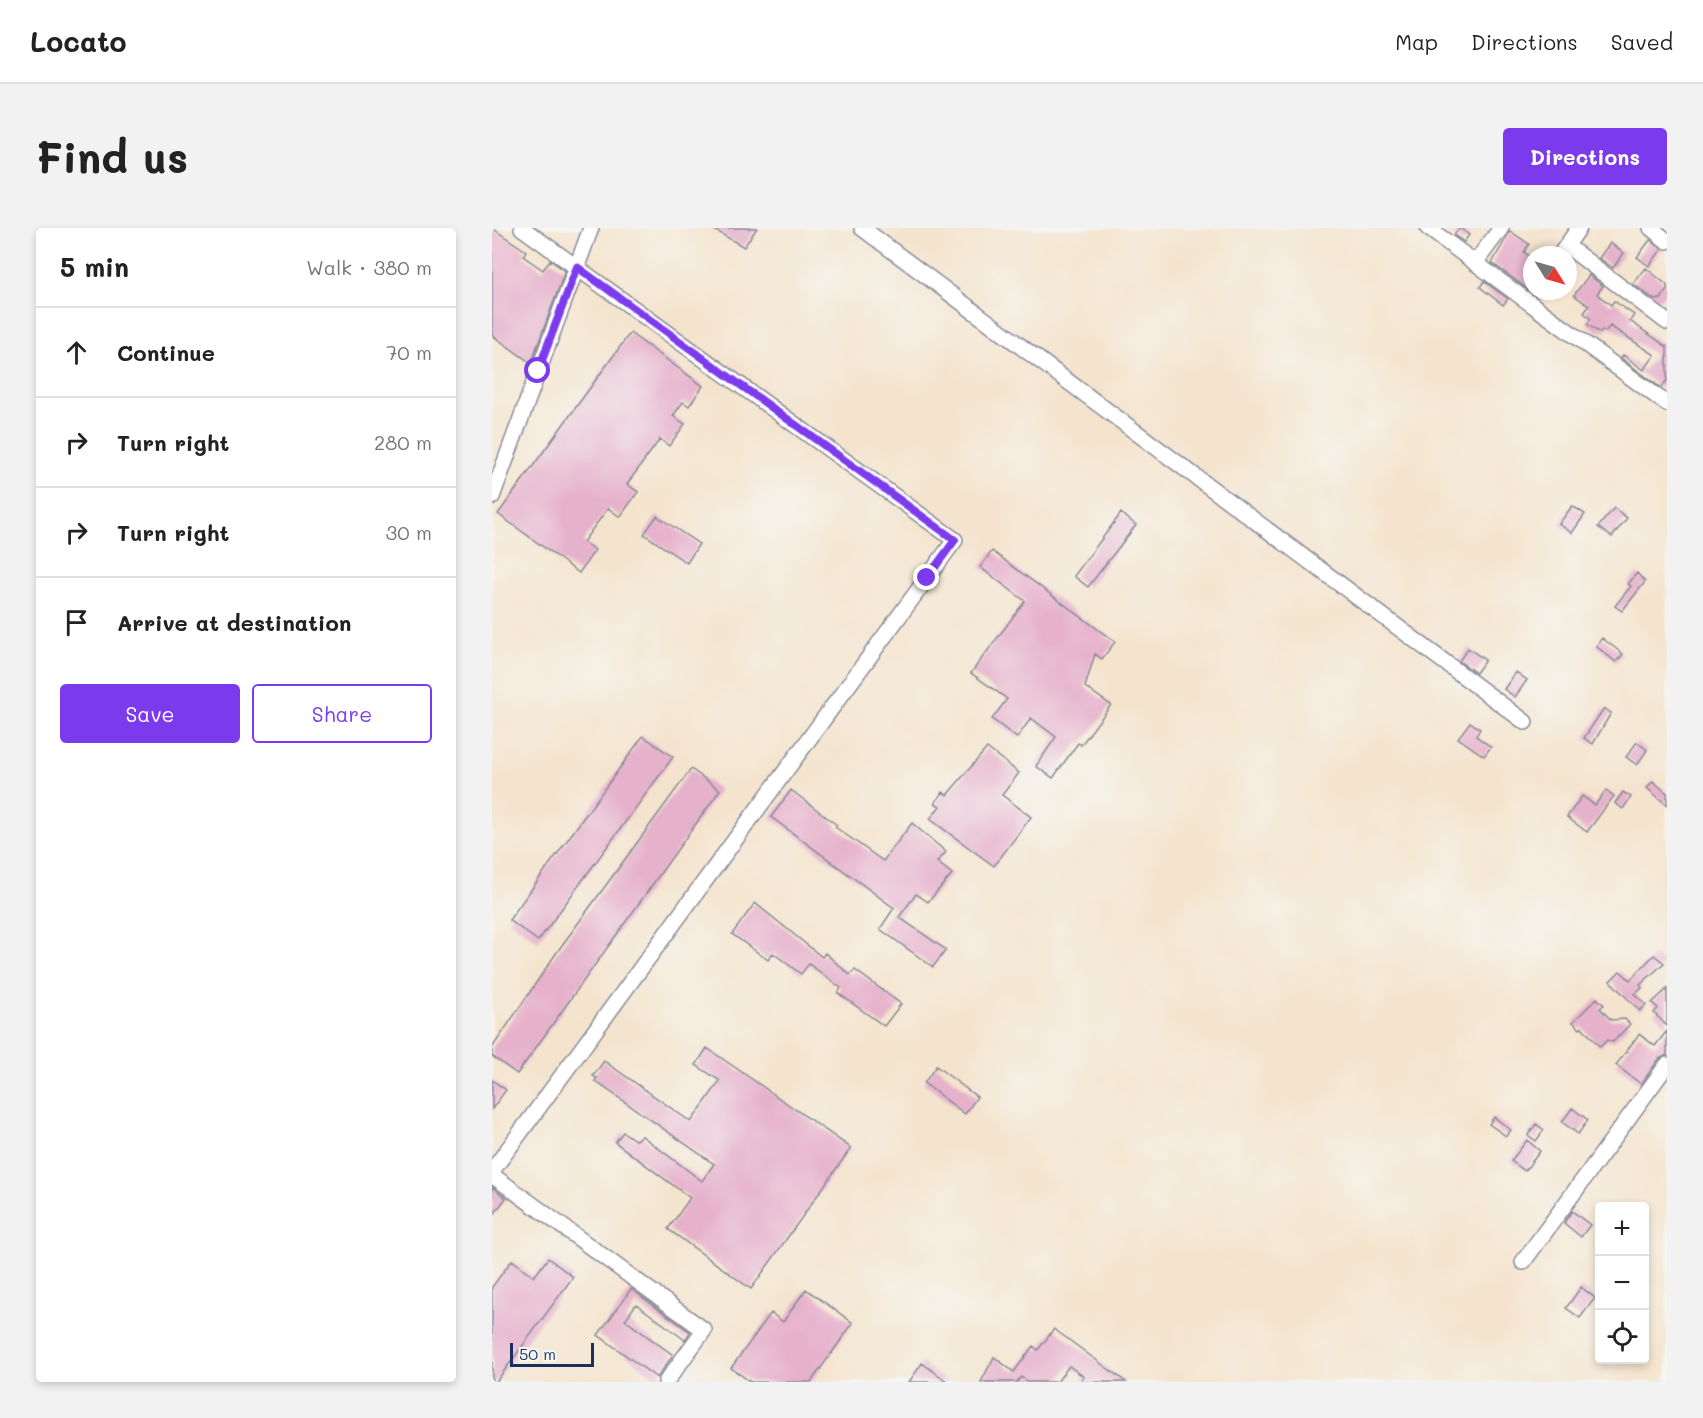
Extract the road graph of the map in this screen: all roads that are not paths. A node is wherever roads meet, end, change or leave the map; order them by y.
1 (522, 228) edge
2 (591, 228) edge
3 (862, 228) edge
4 (1501, 228) edge
5 (1579, 228) edge
6 (1651, 228) edge
7 (1431, 229) edge
8 (1667, 241) edge
9 (1566, 246) edge
10 (1577, 260) edge
11 (1475, 263) junction
12 (577, 267) junction
13 (1523, 291) edge
14 (1536, 300) edge
15 (1667, 322) edge
16 (1667, 404) edge
17 (492, 497) edge
18 (1525, 722) dead end
19 (1667, 1065) edge
20 (492, 1173) edge
21 (1523, 1262) dead end
22 (666, 1382) edge

1 - 12 street
2 - 12 street
3 - 18 street
4 - 11 street
5 - 9 street
6 - 8 street
7 - 11 street
10 - 15 street
11 - 13 street
12 - 17 street
12 - 20 street
14 - 16 street
19 - 21 street
20 - 22 street

